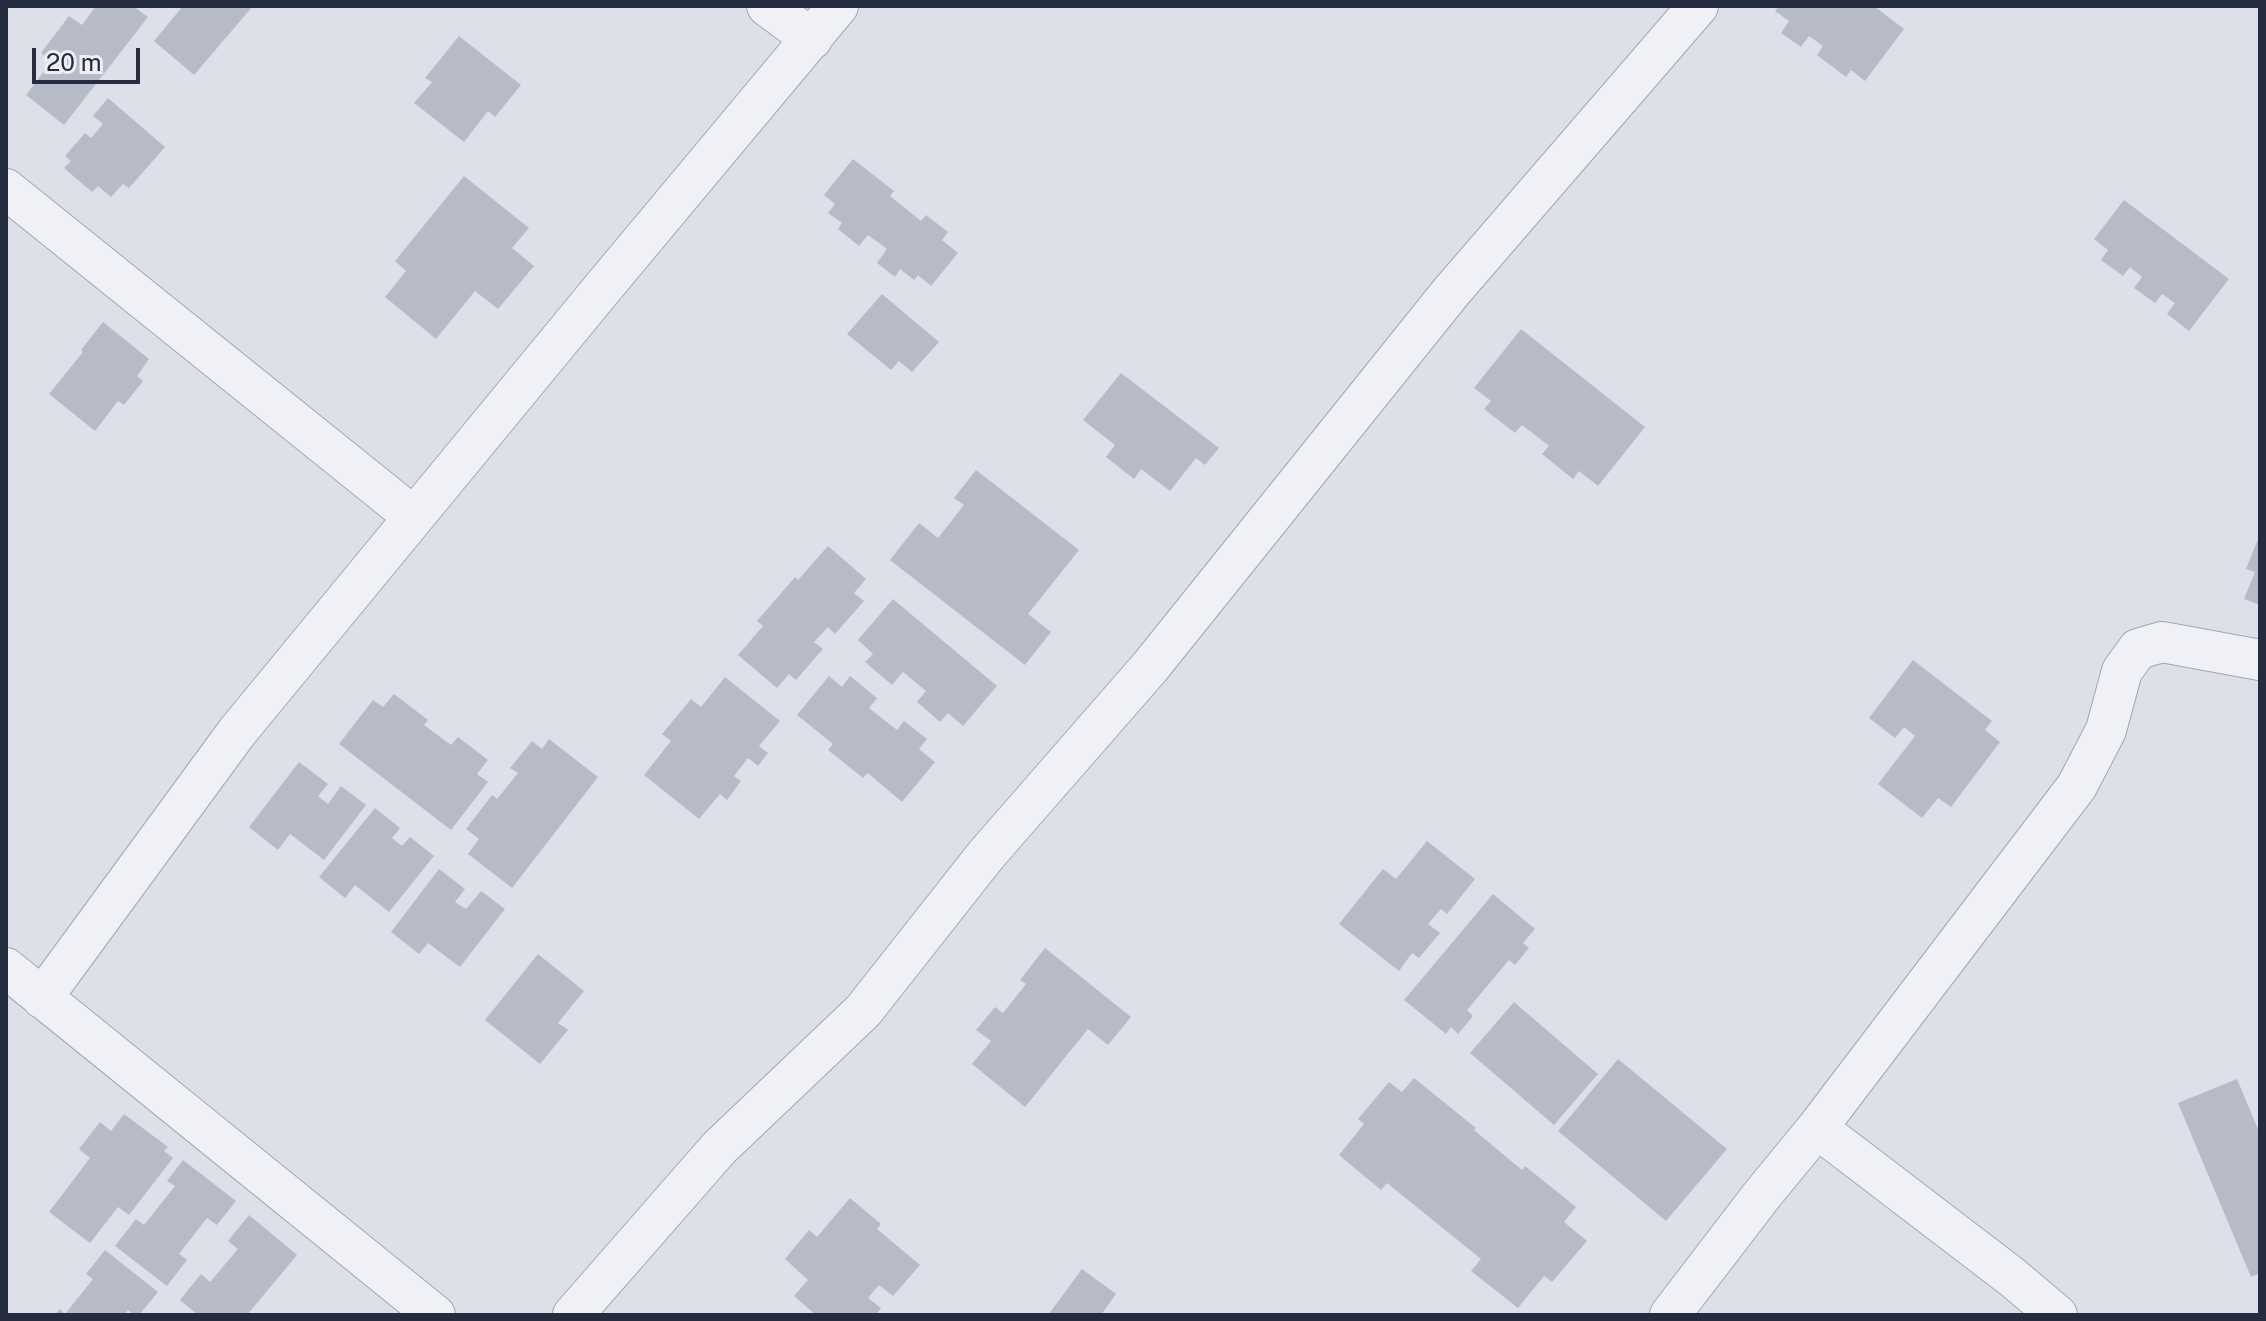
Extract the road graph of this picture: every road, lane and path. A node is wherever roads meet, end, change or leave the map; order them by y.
1 (767, 6) edge
2 (838, 6) edge
3 (1698, 6) edge
4 (812, 39) junction
5 (6, 189) edge
6 (414, 517) junction
7 (2260, 660) edge
8 (6, 968) edge
9 (42, 998) junction
10 (1817, 1128) junction
11 (435, 1315) edge
12 (573, 1315) edge
13 (1670, 1315) edge
14 (2057, 1315) edge

1 - 4 street
2 - 4 street
3 - 12 street
4 - 6 street
5 - 6 street
6 - 9 street
7 - 10 street
8 - 9 street
9 - 11 street
10 - 13 street
10 - 14 street

